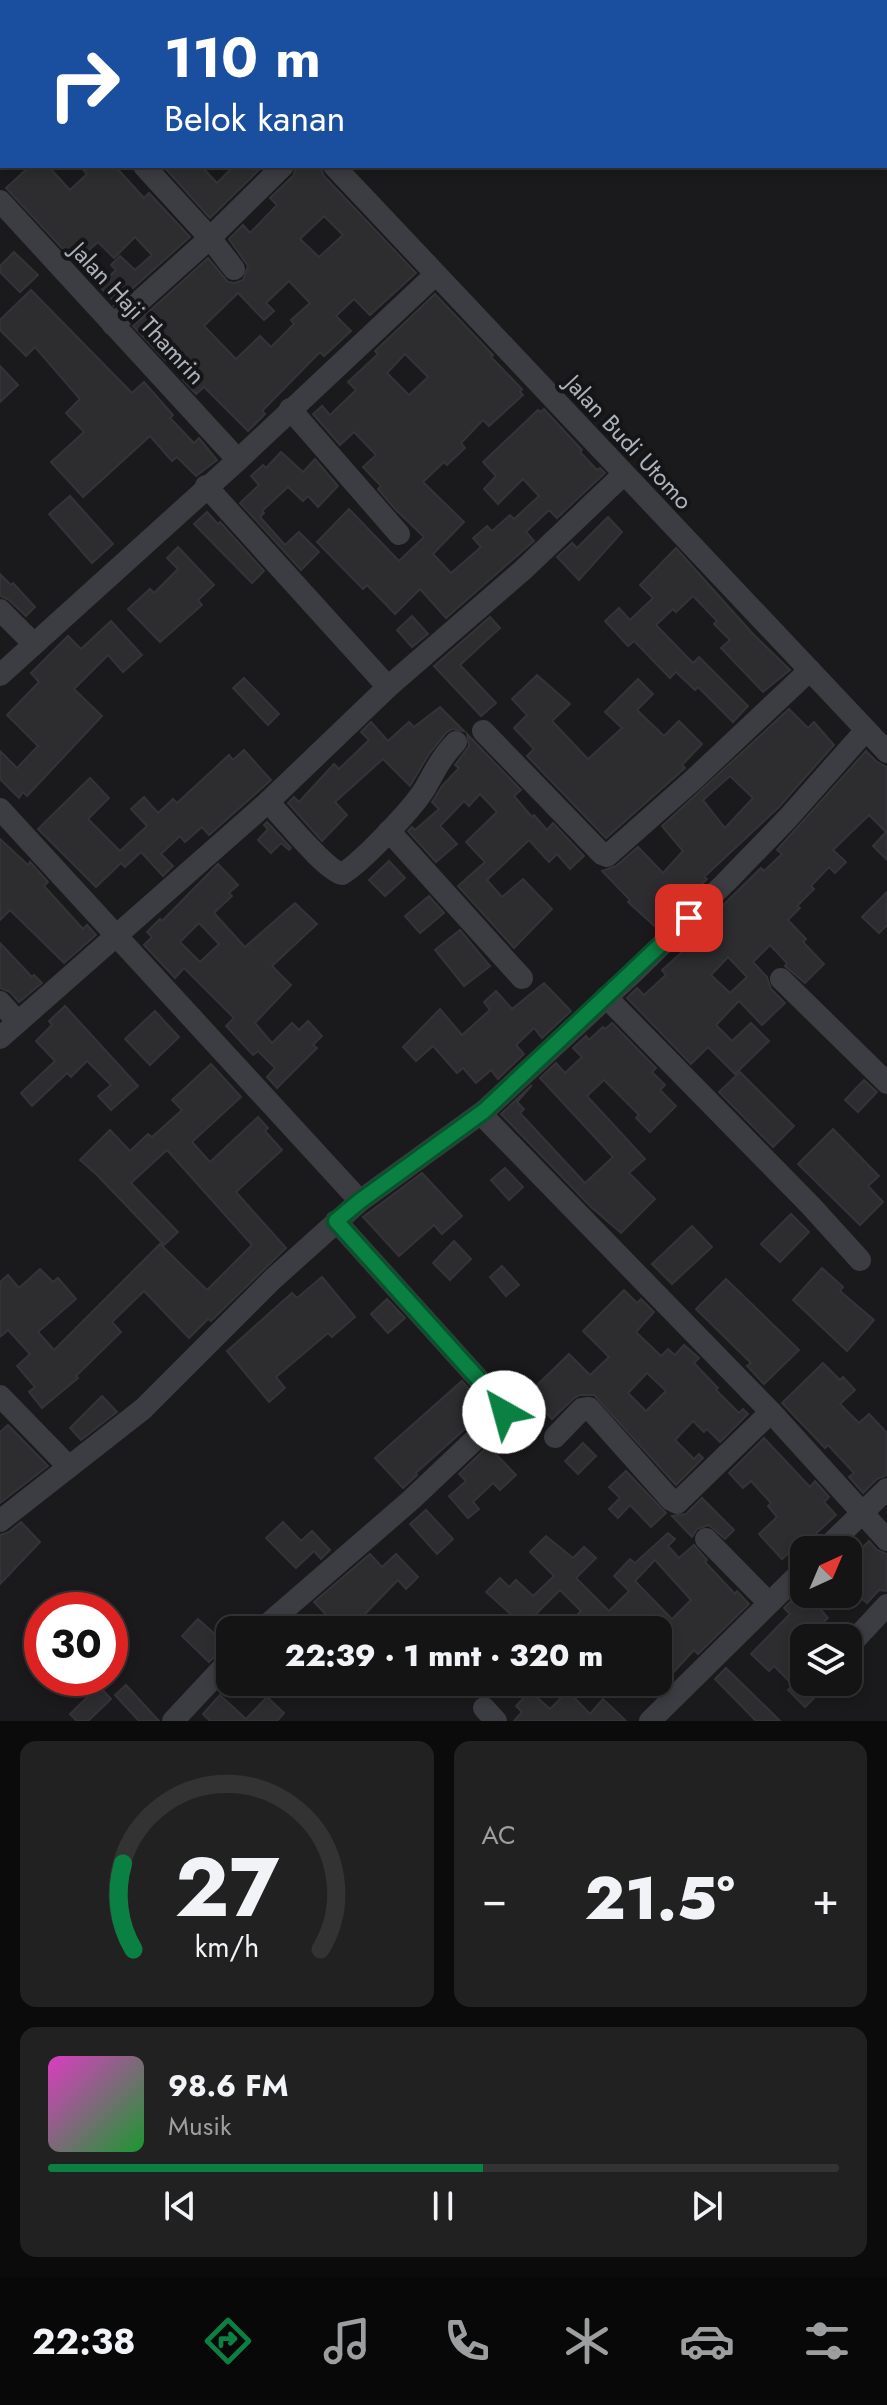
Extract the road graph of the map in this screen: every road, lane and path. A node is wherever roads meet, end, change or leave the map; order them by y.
1 (146, 168) edge
2 (281, 168) edge
3 (336, 168) edge
4 (0, 201) edge
5 (210, 238) junction
6 (234, 269) dead end
7 (435, 275) junction
8 (113, 325) junction
9 (290, 409) junction
10 (238, 460) junction
11 (624, 474) junction
12 (206, 486) junction
13 (399, 534) dead end
14 (0, 610) edge
15 (34, 644) junction
16 (810, 670) junction
17 (0, 675) edge
18 (388, 687) junction
19 (866, 730) junction
20 (483, 731) dead end
21 (456, 742) dead end
22 (887, 752) edge
23 (268, 802) junction
24 (0, 809) edge
25 (389, 831) junction
26 (117, 934) junction
27 (522, 978) dead end
28 (781, 979) dead end
29 (606, 997) junction
30 (0, 1002) edge
31 (18, 1022) junction
32 (0, 1038) edge
33 (887, 1083) edge
34 (481, 1114) junction
35 (360, 1201) junction
36 (336, 1221) junction
37 (860, 1260) dead end
38 (0, 1396) edge
39 (771, 1412) junction
40 (555, 1437) dead end
41 (69, 1467) junction
42 (887, 1489) edge
43 (862, 1513) junction
44 (0, 1521) edge
45 (838, 1536) edge
46 (706, 1539) dead end
47 (887, 1540) edge
48 (790, 1583) edge
49 (769, 1603) junction
50 (887, 1605) edge
51 (277, 1616) edge
52 (862, 1632) edge
53 (216, 1675) edge
54 (173, 1721) edge
55 (650, 1721) edge

1 - 5 street
2 - 5 street
3 - 7 street, Jalan Budi Utomo
4 - 8 street, Jalan Haji Thamrin
5 - 6 street
5 - 8 street
7 - 9 street
7 - 11 street, Jalan Budi Utomo
8 - 10 street, Jalan Haji Thamrin
9 - 10 street
9 - 13 street
10 - 12 street
11 - 16 street, Jalan Budi Utomo
11 - 18 street
12 - 15 street
12 - 18 street
14 - 15 street
15 - 17 street
16 - 19 street, Jalan Budi Utomo
16 - 20 street
18 - 23 street
19 - 22 street, Jalan Budi Utomo
19 - 29 street
21 - 25 street
23 - 25 street
23 - 26 street
24 - 26 street
25 - 27 street
26 - 31 street
26 - 35 street
28 - 33 street
29 - 34 street
29 - 37 street
30 - 31 street
31 - 32 street
34 - 35 street
34 - 39 street
35 - 36 street
36 - 41 street
36 - 51 street
38 - 41 street
39 - 40 street
39 - 43 street
41 - 44 street
42 - 43 street
43 - 45 street
43 - 47 street
46 - 49 street
48 - 49 street
49 - 55 street
50 - 52 street
53 - 54 street

